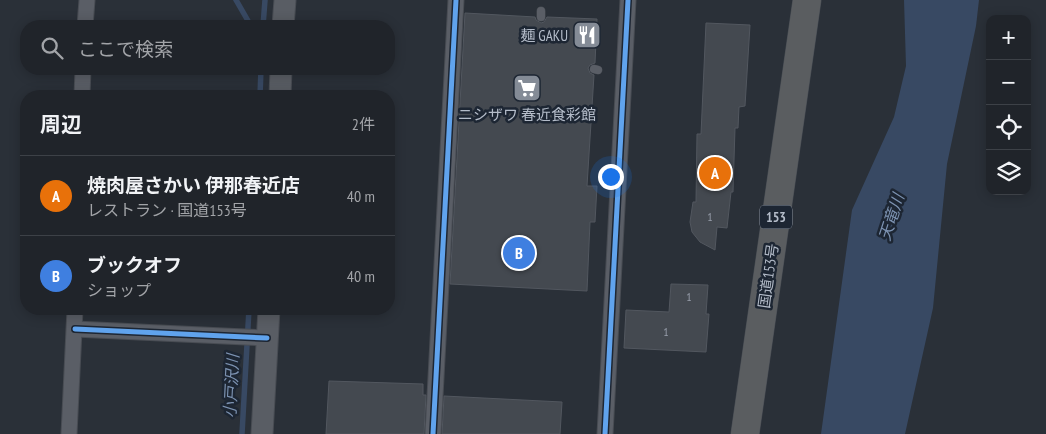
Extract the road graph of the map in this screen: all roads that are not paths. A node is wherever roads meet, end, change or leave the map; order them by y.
1 (86, 0) edge
2 (285, 0) edge
3 (456, 0) edge
4 (807, 0) edge
5 (626, 5) edge
6 (85, 20) edge
7 (284, 20) edge
8 (83, 75) edge
9 (281, 75) edge
10 (82, 90) edge
11 (280, 90) edge
12 (75, 315) edge
13 (268, 315) edge
14 (75, 329) junction
15 (264, 338) junction
16 (69, 434) edge
17 (262, 434) edge
18 (433, 434) edge
19 (605, 434) edge
20 (745, 434) edge

1 - 6 street
2 - 7 street
3 - 18 street
4 - 20 highway, 国道153号 / 153
5 - 19 street
8 - 10 street
9 - 11 street
12 - 14 street
13 - 15 street
14 - 15 street
14 - 16 street
15 - 17 street

